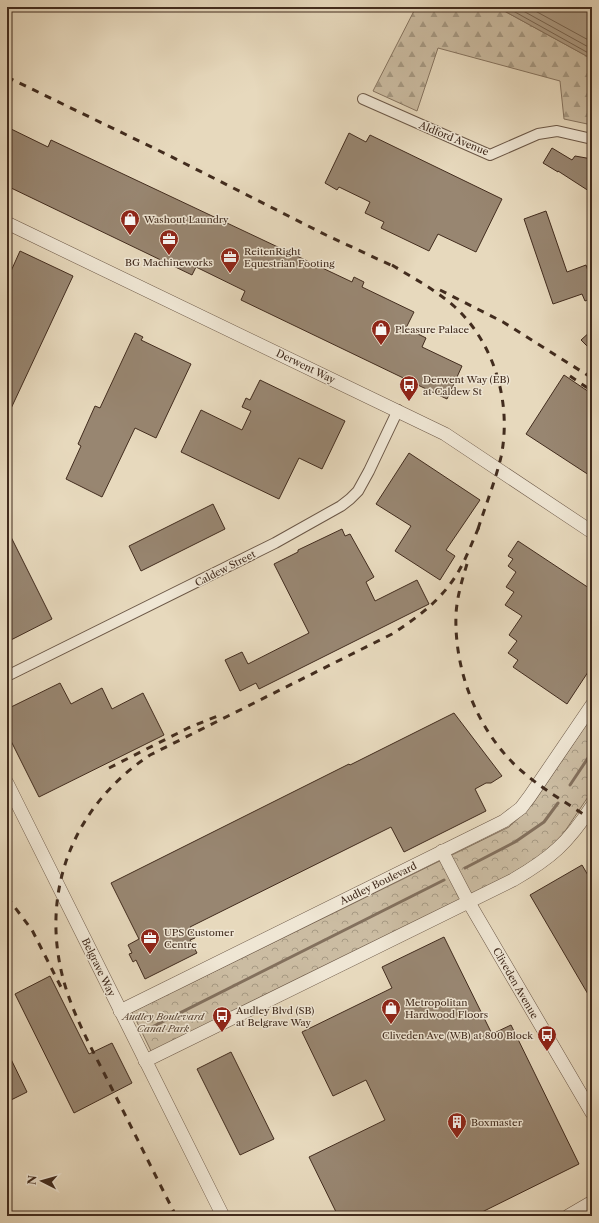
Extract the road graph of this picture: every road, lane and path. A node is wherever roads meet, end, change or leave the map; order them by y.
1 (363, 99) dead end
2 (592, 138) edge
3 (7, 223) edge
4 (398, 410) junction
5 (592, 532) edge
6 (7, 676) edge
7 (592, 705) edge
8 (7, 783) edge
9 (592, 806) edge
10 (442, 852) junction
11 (468, 901) junction
12 (120, 1011) junction
13 (145, 1061) junction
14 (592, 1113) edge
15 (592, 1202) edge
16 (223, 1216) edge
17 (568, 1216) edge

1 - 2 street, Aldford Avenue
3 - 4 street, Derwent Way
4 - 5 street, Derwent Way
4 - 6 street, Caldew Street
7 - 10 street, Audley Boulevard
8 - 12 street, Belgrave Way
9 - 11 street
10 - 11 street, Cliveden Avenue
10 - 12 street, Audley Boulevard
11 - 13 street
11 - 14 street, Cliveden Avenue
12 - 13 street, Belgrave Way
13 - 16 street, Belgrave Way
15 - 17 street

